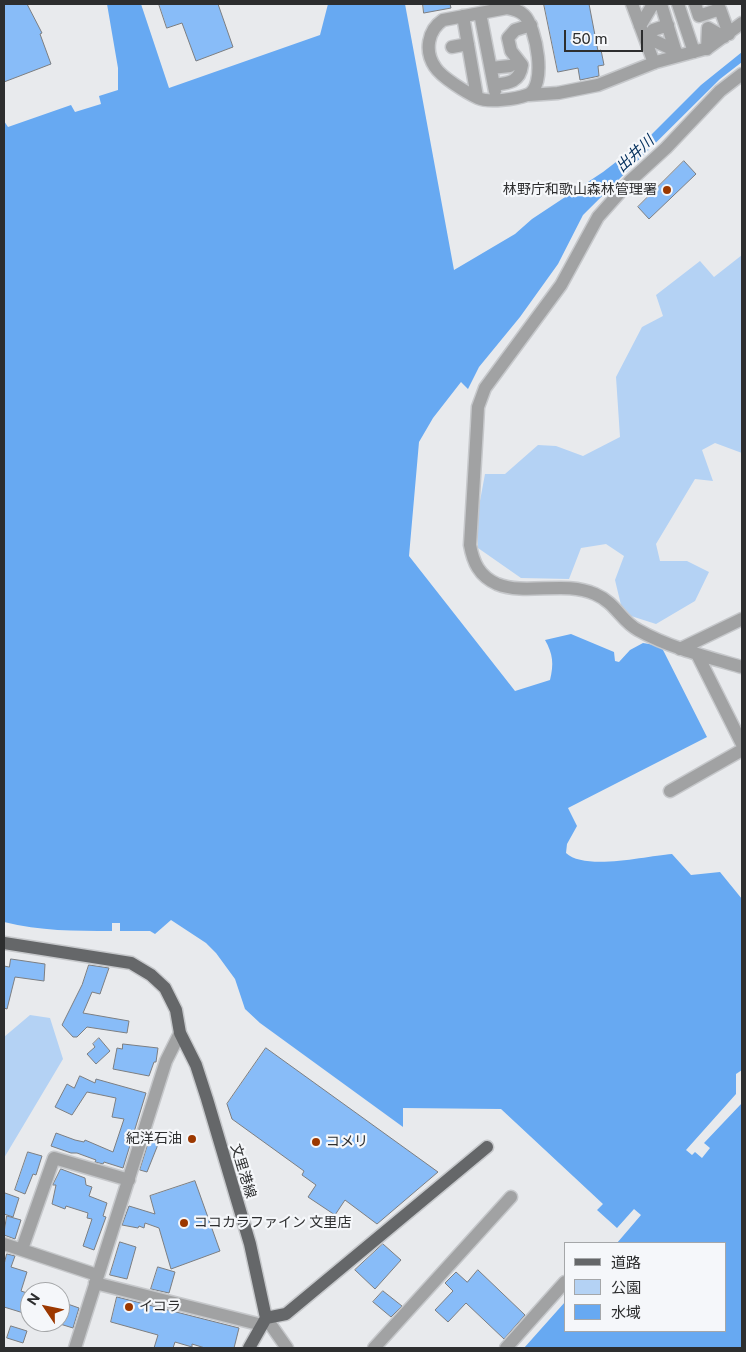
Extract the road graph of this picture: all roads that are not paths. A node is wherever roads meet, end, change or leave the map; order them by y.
1 (653, 4) edge
2 (661, 4) edge
3 (678, 4) edge
4 (694, 4) edge
5 (637, 5) edge
6 (480, 12) junction
7 (463, 16) junction
8 (742, 23) edge
9 (531, 25) junction
10 (668, 25) junction
11 (646, 31) junction
12 (727, 36) junction
13 (468, 44) junction
14 (452, 47) dead end
15 (707, 49) junction
16 (694, 52) junction
17 (677, 54) junction
18 (654, 63) junction
19 (510, 66) dead end
20 (491, 68) junction
21 (742, 74) edge
22 (494, 85) junction
23 (529, 95) junction
24 (477, 97) junction
25 (497, 99) junction
26 (742, 620) edge
27 (680, 648) junction
28 (697, 654) junction
29 (742, 667) edge
30 (742, 744) edge
31 (742, 750) edge
32 (670, 791) dead end
33 (4, 943) edge
34 (180, 1033) junction
35 (487, 1147) dead end
36 (129, 1180) junction
37 (511, 1198) dead end
38 (4, 1244) edge
39 (22, 1249) junction
40 (96, 1279) junction
41 (564, 1283) edge
42 (264, 1322) junction
43 (75, 1348) edge
44 (249, 1348) edge
45 (287, 1348) edge
46 (374, 1348) edge
47 (506, 1348) edge

1 - 11 street
2 - 10 street
3 - 16 street
4 - 12 street
5 - 11 street
6 - 7 street
6 - 9 street
6 - 20 street
7 - 13 street
7 - 24 street
8 - 12 street
9 - 22 street
9 - 23 street
10 - 11 street
10 - 17 street
11 - 17 street
11 - 18 street
12 - 15 street
12 - 15 street
13 - 14 street
13 - 24 street
15 - 16 street
16 - 17 street
17 - 18 street
18 - 23 street
19 - 20 street
20 - 22 street
21 - 27 street
22 - 25 street
23 - 25 street
24 - 25 street
26 - 27 street
27 - 28 street
28 - 29 street
28 - 30 street
31 - 32 street
33 - 34 main road, 文里港線
34 - 36 street
34 - 42 main road, 文里港線
35 - 42 main road
36 - 39 street
36 - 40 street
37 - 46 street
38 - 39 street
39 - 40 street
40 - 42 street
40 - 43 street
41 - 47 street
42 - 44 main road
42 - 45 street

